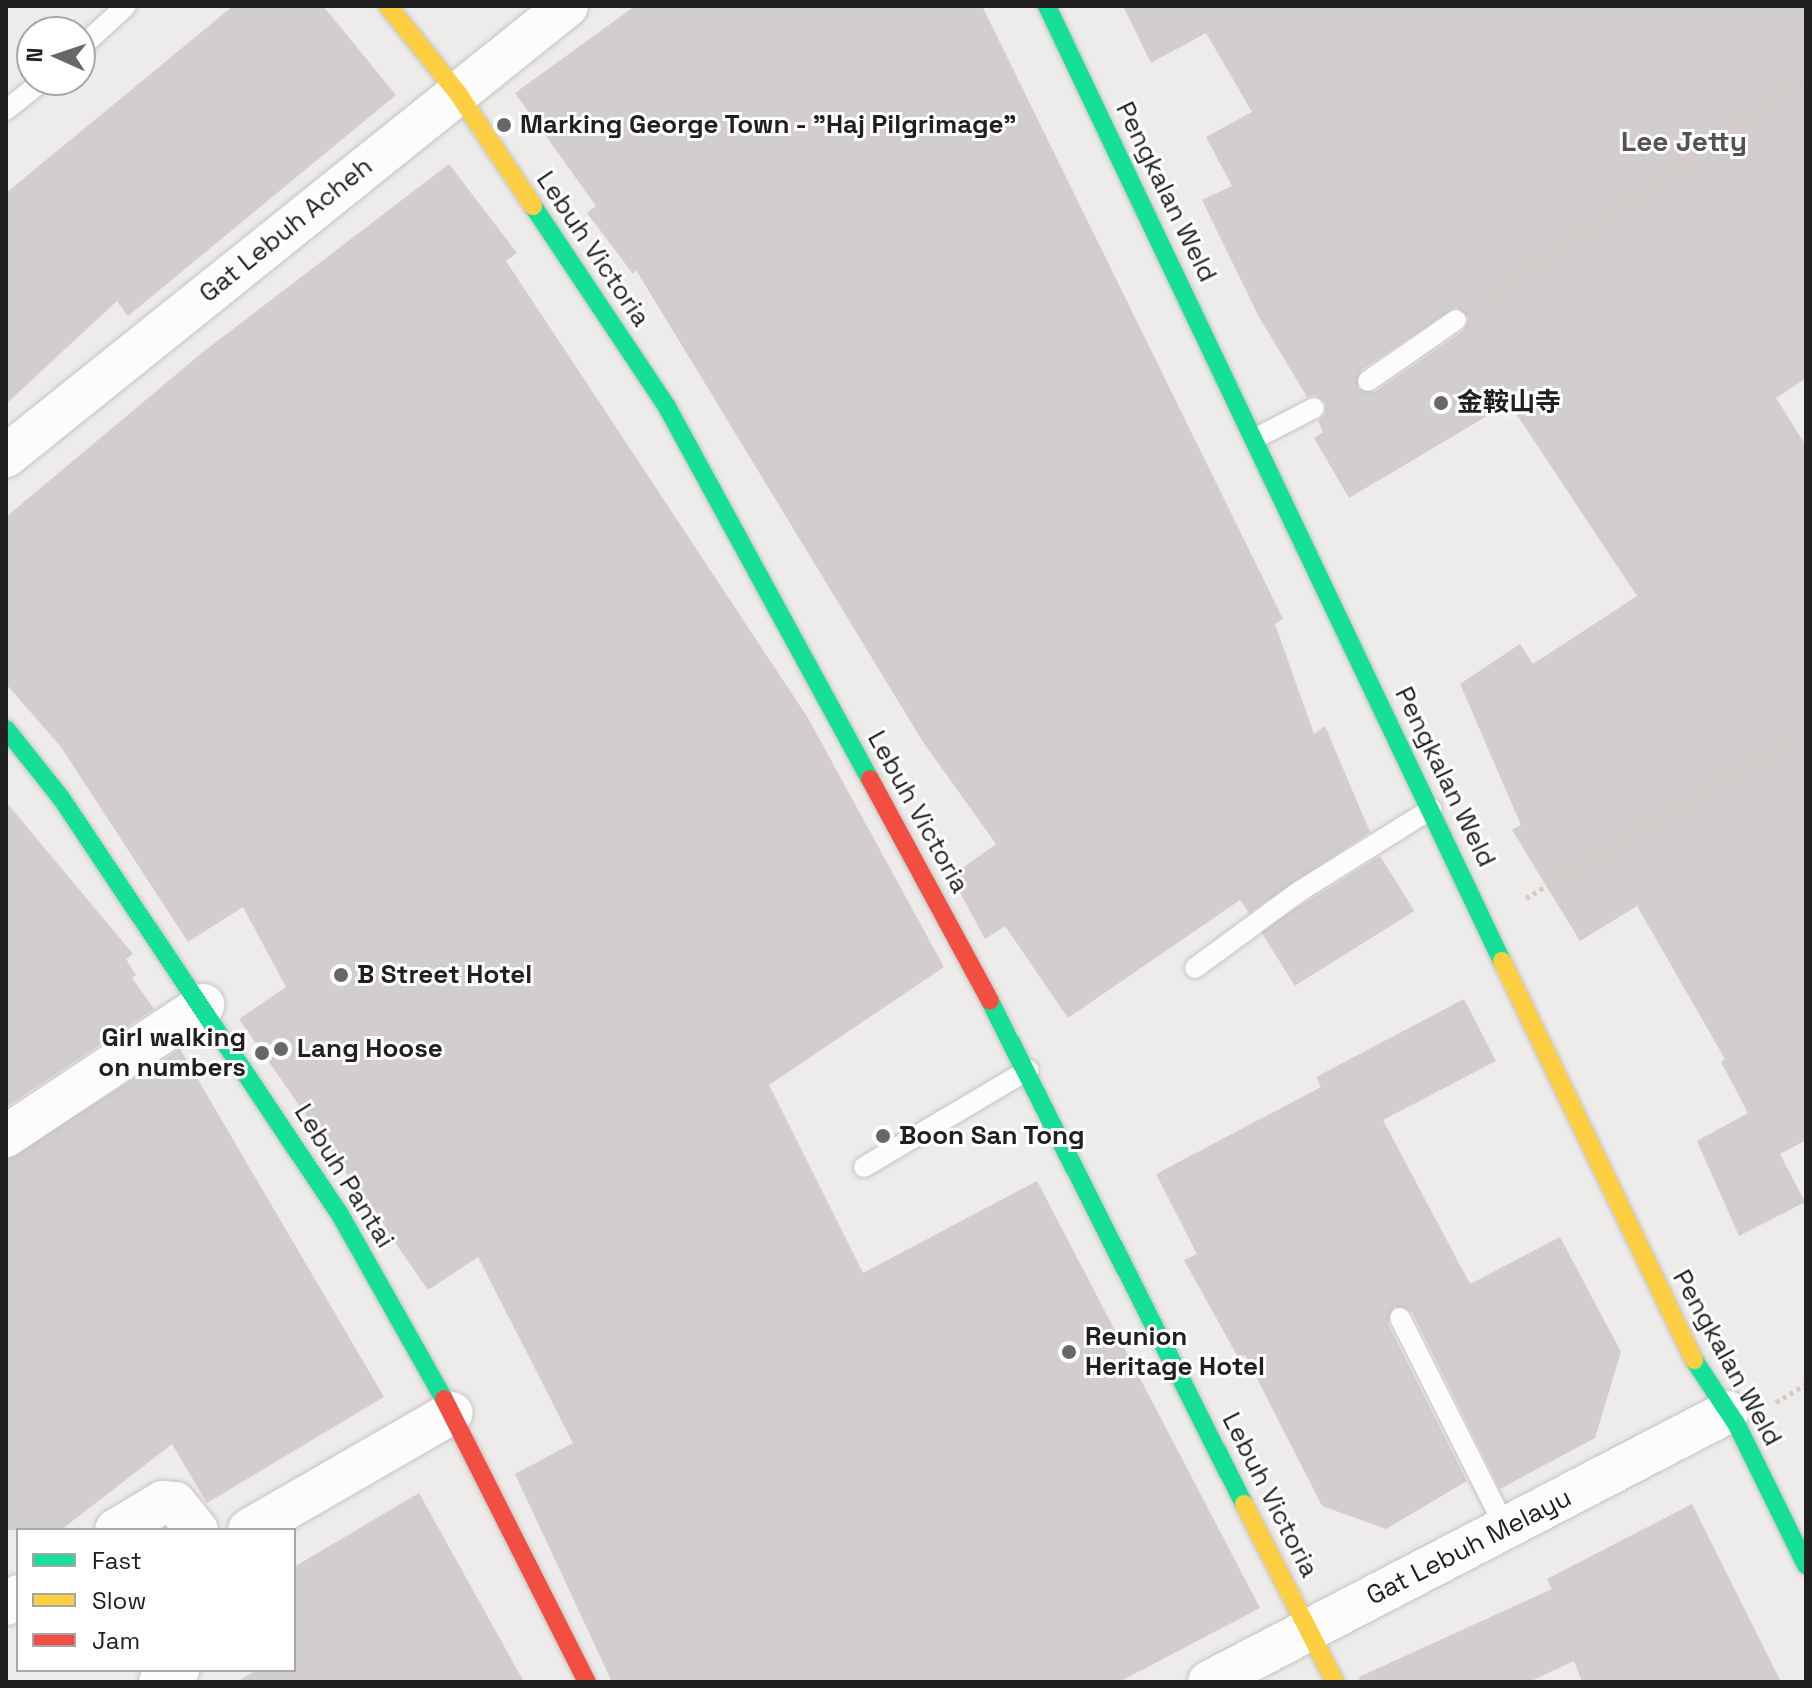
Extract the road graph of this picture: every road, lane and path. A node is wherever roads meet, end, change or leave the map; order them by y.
1 (126, 6) edge
2 (388, 6) edge
3 (567, 6) edge
4 (1047, 6) edge
5 (96, 33) edge
6 (1806, 79) edge
7 (457, 92) junction
8 (24, 96) edge
9 (6, 110) edge
10 (1456, 320) joint
11 (1368, 381) dead end
12 (1314, 408) dead end
13 (1256, 438) junction
14 (6, 456) edge
15 (6, 729) edge
16 (1806, 730) edge
17 (1431, 809) junction
18 (1486, 921) junction
19 (1195, 968) dead end
20 (203, 1005) junction
21 (1028, 1070) junction
22 (6, 1136) edge
23 (864, 1167) dead end
24 (1400, 1318) dead end
25 (1728, 1412) junction
26 (452, 1413) junction
27 (119, 1528) edge
28 (195, 1528) edge
29 (252, 1528) edge
30 (1506, 1529) junction
31 (1806, 1565) edge
32 (1310, 1629) junction
33 (587, 1682) edge
34 (1209, 1682) edge
35 (1335, 1682) edge

1 - 5 lane
2 - 7 street, Lebuh Victoria
3 - 7 street, Gat Lebuh Acheh
4 - 13 street, Pengkalan Weld
6 - 10 path
7 - 14 street, Gat Lebuh Acheh
7 - 21 street, Lebuh Victoria
8 - 9 lane
10 - 11 lane
12 - 13 lane
13 - 17 street, Pengkalan Weld
15 - 20 street, Lebuh Pantai
16 - 18 path
17 - 18 street, Pengkalan Weld
17 - 19 lane
18 - 25 street, Pengkalan Weld
20 - 22 street
20 - 26 street, Lebuh Pantai
21 - 23 lane
21 - 32 street, Lebuh Victoria
24 - 30 lane
25 - 30 street, Gat Lebuh Melayu
25 - 31 street, Pengkalan Weld
26 - 29 street
26 - 33 street, Lebuh Pantai
27 - 28 street
30 - 32 street, Gat Lebuh Melayu
32 - 34 street, Gat Lebuh Melayu
32 - 35 street, Lebuh Victoria

